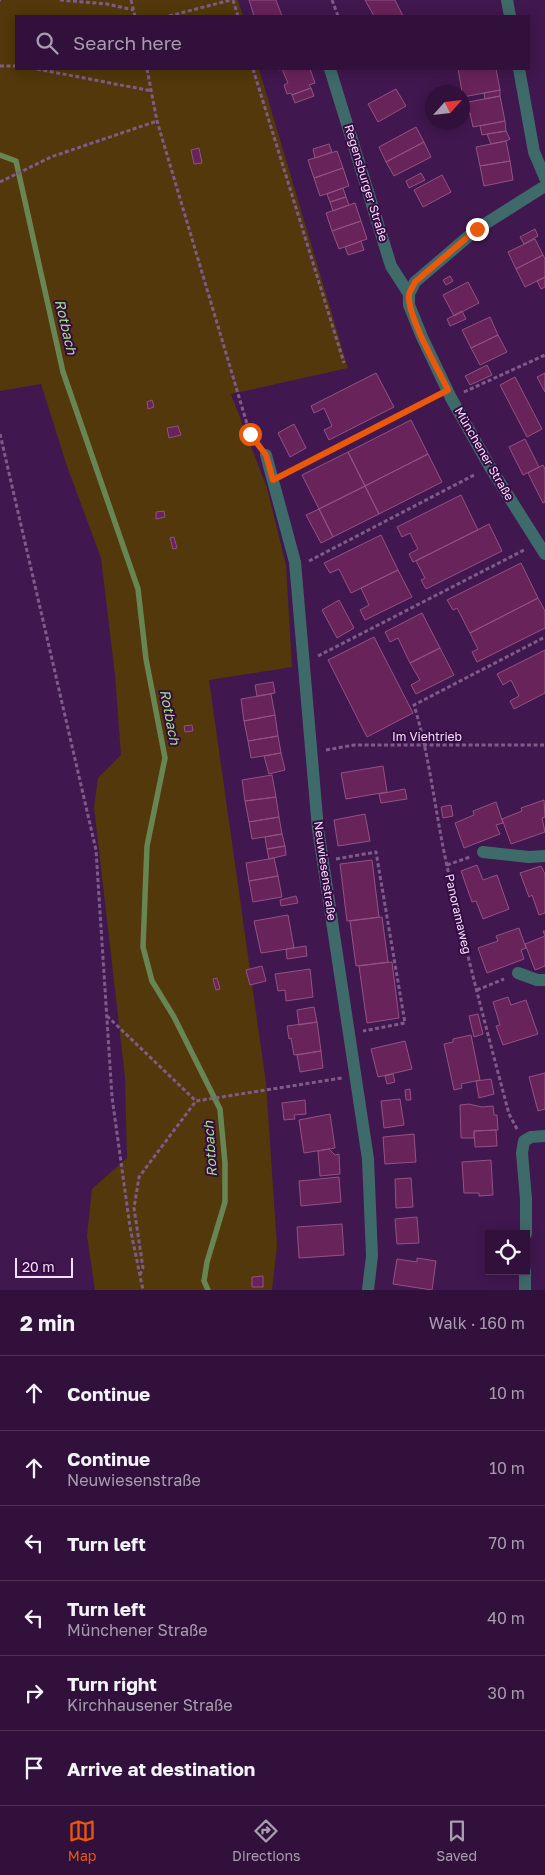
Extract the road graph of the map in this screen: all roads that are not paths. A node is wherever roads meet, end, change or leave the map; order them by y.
1 (507, 0) edge
2 (510, 15) edge
3 (330, 70) edge
4 (520, 70) edge
5 (545, 178) edge
6 (545, 186) edge
7 (409, 294) junction
8 (266, 455) road end
9 (545, 554) edge
10 (483, 852) road end
11 (545, 856) edge
12 (518, 973) road end
13 (545, 980) edge
14 (545, 1136) edge
15 (526, 1230) edge
16 (525, 1275) edge
17 (368, 1290) edge
18 (525, 1290) edge

1 - 2 street
3 - 7 street, Regensburger Straße
4 - 5 street
6 - 7 street
7 - 9 street, Münchener Straße
8 - 17 street, Neuwiesenstraße
10 - 11 street
12 - 13 street
14 - 15 street
16 - 18 street

